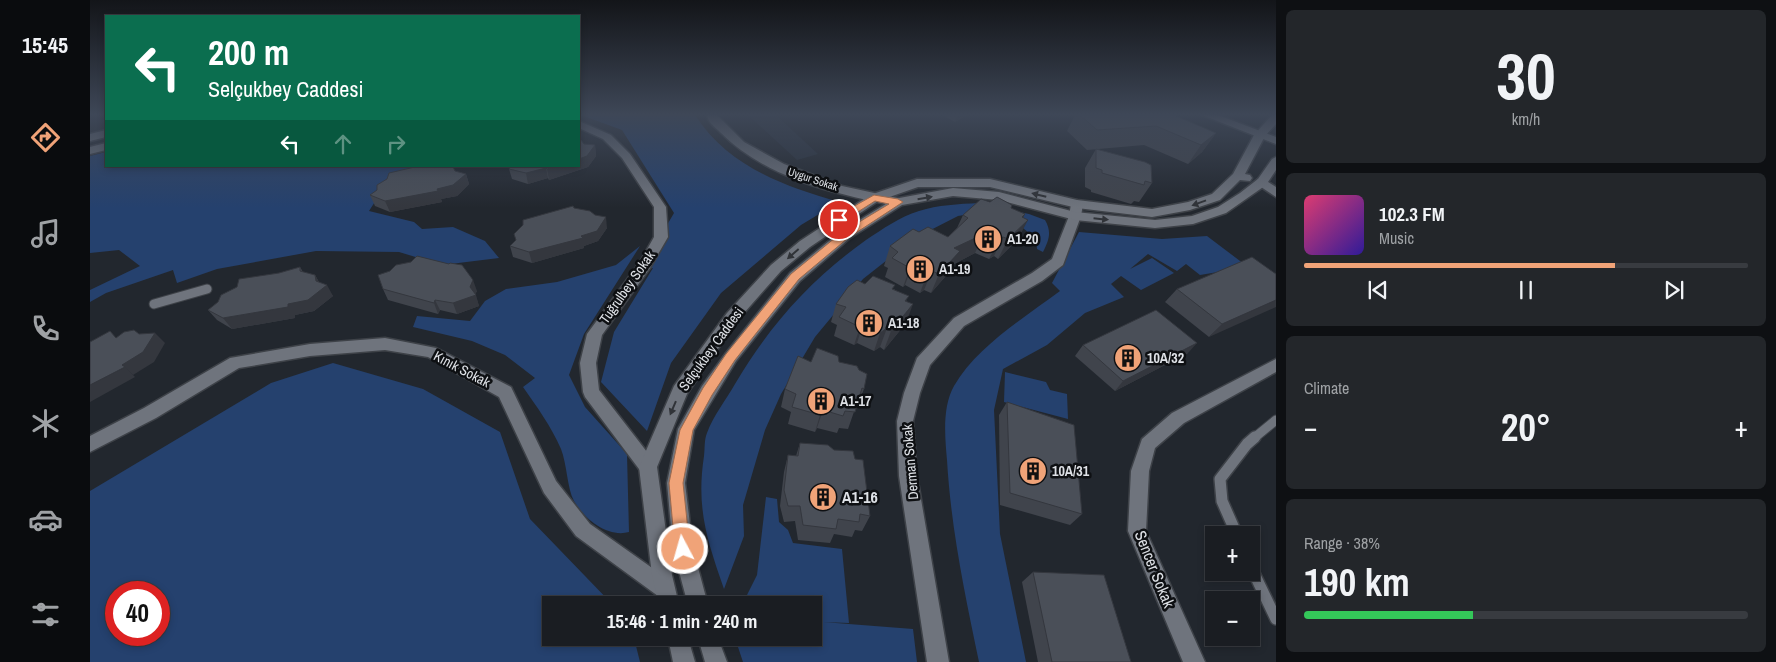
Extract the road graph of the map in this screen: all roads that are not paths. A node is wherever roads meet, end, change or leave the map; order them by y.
1 (105, 146) edge
2 (616, 146) edge
3 (742, 146) edge
4 (1254, 146) edge
5 (90, 151) edge
6 (1276, 161) edge
7 (1238, 176) junction
8 (1262, 182) junction
9 (1276, 193) edge
10 (874, 198) junction
11 (898, 202) junction
12 (1076, 210) junction
13 (207, 288) dead end
14 (154, 304) dead end
15 (1276, 365) edge
16 (1276, 420) edge
17 (90, 444) edge
18 (648, 467) junction
19 (1233, 526) edge
20 (1258, 581) edge
21 (666, 596) edge
22 (667, 596) edge
23 (696, 596) edge
24 (1276, 619) edge
25 (680, 646) edge
26 (711, 646) edge
27 (684, 662) edge
28 (716, 662) edge
29 (938, 662) edge
30 (1194, 662) edge

1 - 5 street
2 - 18 street, Tuğrulbey Sokak
3 - 10 street, Uygur Sokak
4 - 7 street, Selçukbey Caddesi
6 - 8 street, Selçukbey Caddesi
7 - 8 street
7 -> 12 street, Selçukbey Caddesi
8 - 9 street
12 -> 8 street, Selçukbey Caddesi
10 - 11 street, Uygur Sokak
12 -> 10 street, Selçukbey Caddesi
10 -> 18 street, Selçukbey Caddesi
11 -> 12 street, Selçukbey Caddesi
11 - 23 street, Selçukbey Caddesi
12 - 29 street, Derman Sokak
13 - 14 lane
15 - 30 street, Sencer Sokak
16 - 19 lane
17 - 21 street, Kınık Sokak
18 - 22 street
20 - 24 lane
25 - 27 street
26 - 28 street

